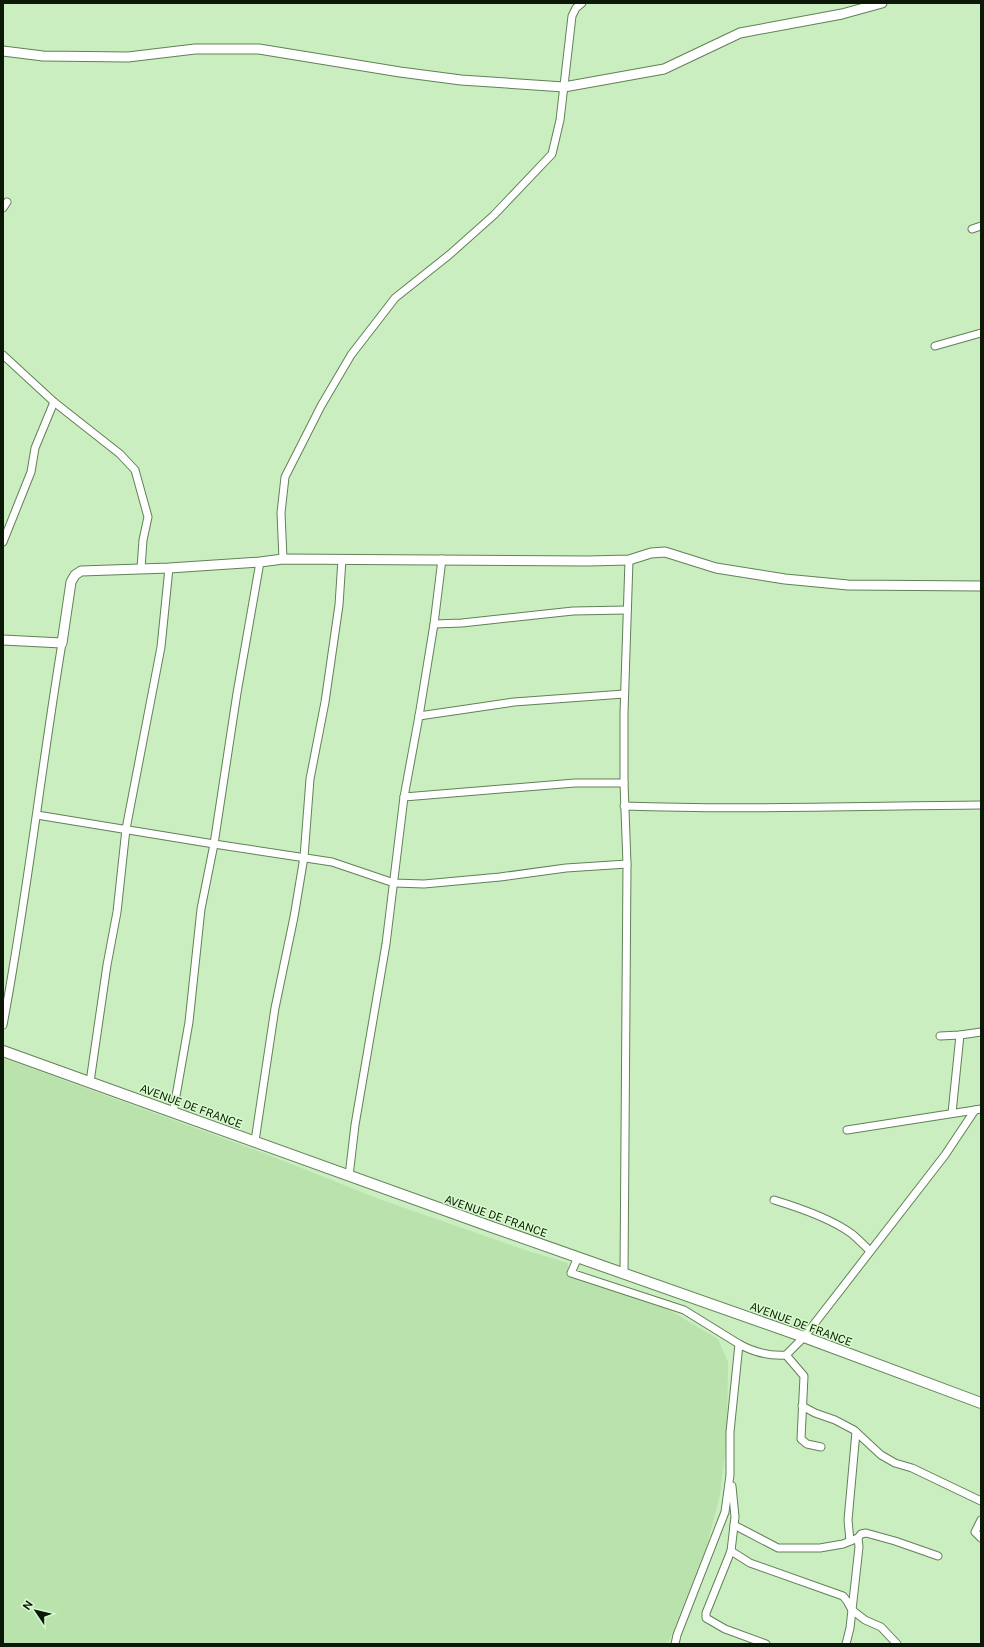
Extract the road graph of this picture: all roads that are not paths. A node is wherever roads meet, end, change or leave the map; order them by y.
1 (582, 3) edge
2 (882, 3) edge
3 (3, 51) edge
4 (564, 87) junction
5 (981, 226) edge
6 (972, 229) dead end
7 (981, 333) edge
8 (935, 346) dead end
9 (3, 355) edge
10 (54, 402) junction
11 (3, 542) edge
12 (283, 559) junction
13 (342, 559) junction
14 (442, 559) junction
15 (629, 560) junction
16 (260, 562) junction
17 (141, 568) junction
18 (169, 568) junction
19 (981, 586) edge
20 (627, 610) junction
21 (434, 624) junction
22 (3, 640) edge
23 (62, 643) junction
24 (624, 694) junction
25 (419, 716) junction
26 (624, 783) junction
27 (404, 797) junction
28 (981, 805) edge
29 (624, 806) junction
30 (37, 815) junction
31 (126, 829) junction
32 (214, 844) junction
33 (304, 857) junction
34 (627, 864) junction
35 (394, 883) junction
36 (3, 1025) edge
37 (981, 1032) edge
38 (960, 1035) junction
39 (940, 1036) dead end
40 (3, 1051) edge
41 (90, 1082) junction
42 (978, 1110) edge
43 (173, 1113) junction
44 (952, 1113) junction
45 (847, 1130) dead end
46 (255, 1141) junction
47 (348, 1176) junction
48 (774, 1200) dead end
49 (870, 1251) junction
50 (578, 1257) junction
51 (624, 1274) junction
52 (804, 1337) junction
53 (738, 1344) junction
54 (786, 1355) junction
55 (981, 1403) edge
56 (802, 1406) junction
57 (856, 1432) junction
58 (821, 1447) dead end
59 (730, 1475) junction
60 (981, 1501) edge
61 (981, 1520) edge
62 (734, 1525) junction
63 (858, 1538) junction
64 (981, 1538) edge
65 (850, 1541) junction
66 (731, 1550) junction
67 (938, 1556) dead end
68 (852, 1610) junction
69 (676, 1644) edge
70 (766, 1644) edge
71 (846, 1644) edge
72 (897, 1644) edge

1 - 4 street
2 - 4 street
3 - 4 street
4 - 12 street
5 - 6 street
7 - 8 street
9 - 10 street
10 - 11 street
10 - 17 street
12 - 13 street
12 - 16 street
13 - 14 street
13 - 33 street
14 - 15 street
14 - 21 street
15 - 19 street
15 - 20 street
16 - 18 street
16 - 32 street
17 - 18 street
17 - 23 street
18 - 31 street
20 - 21 street
20 - 24 street
21 - 25 street
22 - 23 street
23 - 30 street
24 - 25 street
24 - 26 street
25 - 27 street
26 - 27 street
26 - 29 street
27 - 35 street
28 - 29 street
29 - 34 street
30 - 31 street
30 - 36 street
31 - 32 street
31 - 41 street
32 - 33 street
32 - 43 street
33 - 35 street
33 - 46 street
34 - 35 street
34 - 51 street
35 - 47 street
37 - 38 street
38 - 39 street
38 - 44 street
40 - 41 main road, AVENUE DE FRANCE
41 - 43 main road, AVENUE DE FRANCE
42 - 44 street
42 - 49 street
43 - 46 main road, AVENUE DE FRANCE
44 - 45 street
46 - 47 main road, AVENUE DE FRANCE
47 - 50 main road, AVENUE DE FRANCE
48 - 49 street
49 - 52 street
50 - 51 main road, AVENUE DE FRANCE
50 - 53 street
51 - 52 main road, AVENUE DE FRANCE
52 - 54 street
52 - 55 main road, AVENUE DE FRANCE
53 - 54 street
53 - 59 street
54 - 56 street
56 - 57 street
56 - 58 street
57 - 60 street
57 - 65 street
59 - 62 street
59 - 69 street
61 - 64 street
62 - 65 street
62 - 66 street
63 - 65 street
63 - 67 street
63 - 68 street
66 - 68 street
66 - 70 street
68 - 71 street
68 - 72 street

